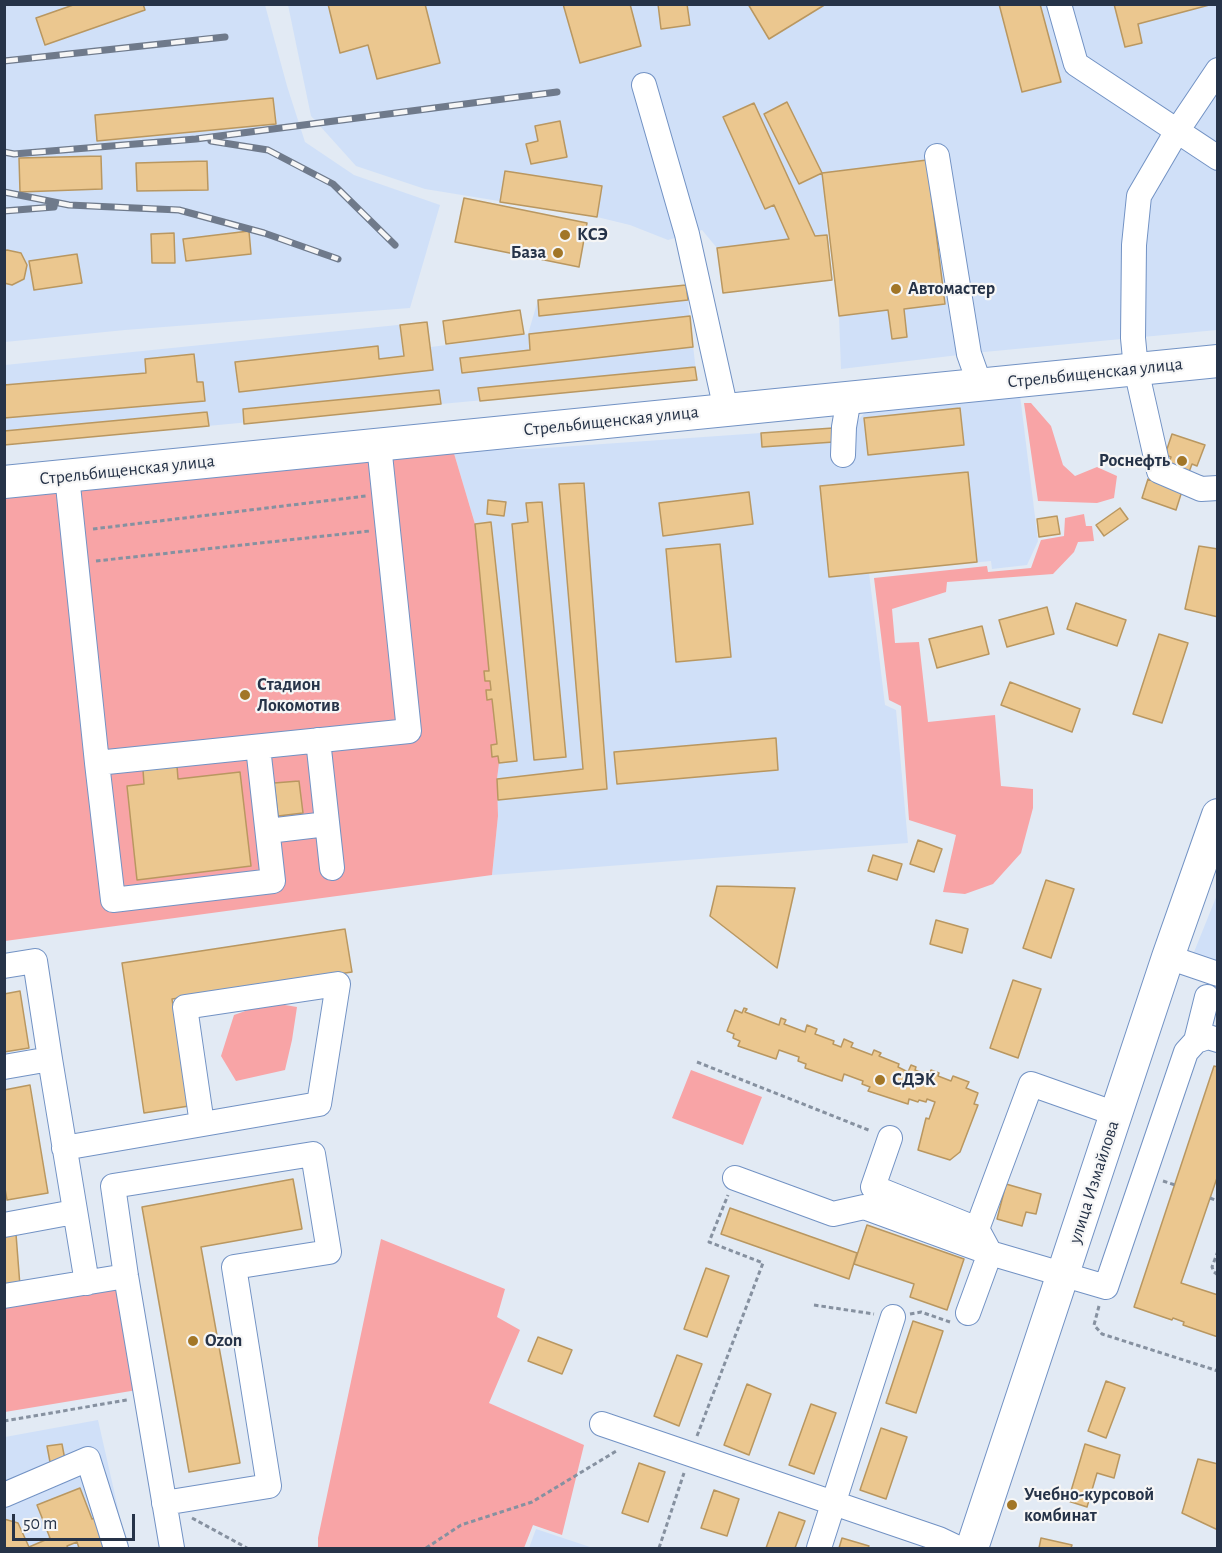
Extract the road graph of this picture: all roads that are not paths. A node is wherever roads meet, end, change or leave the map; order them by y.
1 (1059, 4) edge
2 (1218, 70) edge
3 (644, 85) dead end
4 (1177, 131) junction
5 (937, 156) dead end
6 (1218, 158) edge
7 (1218, 361) edge
8 (1136, 369) junction
9 (980, 385) junction
10 (849, 398) junction
11 (726, 410) junction
12 (379, 444) junction
13 (843, 455) dead end
14 (67, 476) junction
15 (4, 482) edge
16 (1218, 488) edge
17 (318, 740) junction
18 (258, 747) junction
19 (97, 763) junction
20 (1218, 815) edge
21 (327, 824) junction
22 (267, 831) junction
23 (332, 868) dead end
24 (1168, 957) junction
25 (4, 966) edge
26 (1216, 973) edge
27 (1212, 998) edge
28 (1207, 1041) edge
29 (50, 1059) junction
30 (4, 1067) edge
31 (1116, 1114) junction
32 (202, 1124) junction
33 (890, 1138) road end
34 (64, 1148) junction
35 (735, 1178) road end
36 (74, 1212) junction
37 (4, 1225) edge
38 (976, 1229) junction
39 (990, 1253) junction
40 (1063, 1275) junction
41 (126, 1276) junction
42 (87, 1283) junction
43 (4, 1296) edge
44 (968, 1313) dead end
45 (893, 1317) dead end
46 (602, 1424) dead end
47 (4, 1495) edge
48 (165, 1503) junction
49 (834, 1503) junction
50 (117, 1548) edge
51 (172, 1548) edge
52 (819, 1548) edge
53 (958, 1548) edge
54 (972, 1548) edge

1 - 4 lane
2 - 4 lane
3 - 11 lane
4 - 6 lane
4 - 8 lane
5 - 9 lane
7 - 8 main road, Стрельбищенская улица
8 - 9 main road, Стрельбищенская улица
8 - 16 lane
9 - 10 main road, Стрельбищенская улица
10 - 11 main road, Стрельбищенская улица
10 - 13 lane
11 - 12 main road, Стрельбищенская улица
12 - 14 main road, Стрельбищенская улица
12 - 17 lane
14 - 15 main road, Стрельбищенская улица
14 - 19 lane
17 - 18 lane
17 - 21 lane
18 - 19 lane
18 - 22 lane
19 - 22 lane
20 - 24 main road, улица Измайлова
21 - 22 lane
21 - 23 lane
24 - 26 lane
24 - 31 main road, улица Измайлова
25 - 29 lane
26 - 27 lane
27 - 28 lane
28 - 40 lane
29 - 30 lane
29 - 34 lane
31 - 38 lane
31 - 40 main road, улица Измайлова
32 - 32 lane
32 - 34 lane
33 - 38 lane
34 - 36 lane
35 - 39 lane
36 - 37 lane
36 - 42 lane
38 - 39 lane
39 - 40 lane
39 - 44 lane
40 - 54 main road, улица Измайлова
41 - 42 lane
41 - 48 lane
41 - 48 lane
42 - 43 lane
45 - 49 lane
46 - 49 lane
47 - 50 lane
48 - 51 lane
49 - 52 lane
49 - 53 lane

